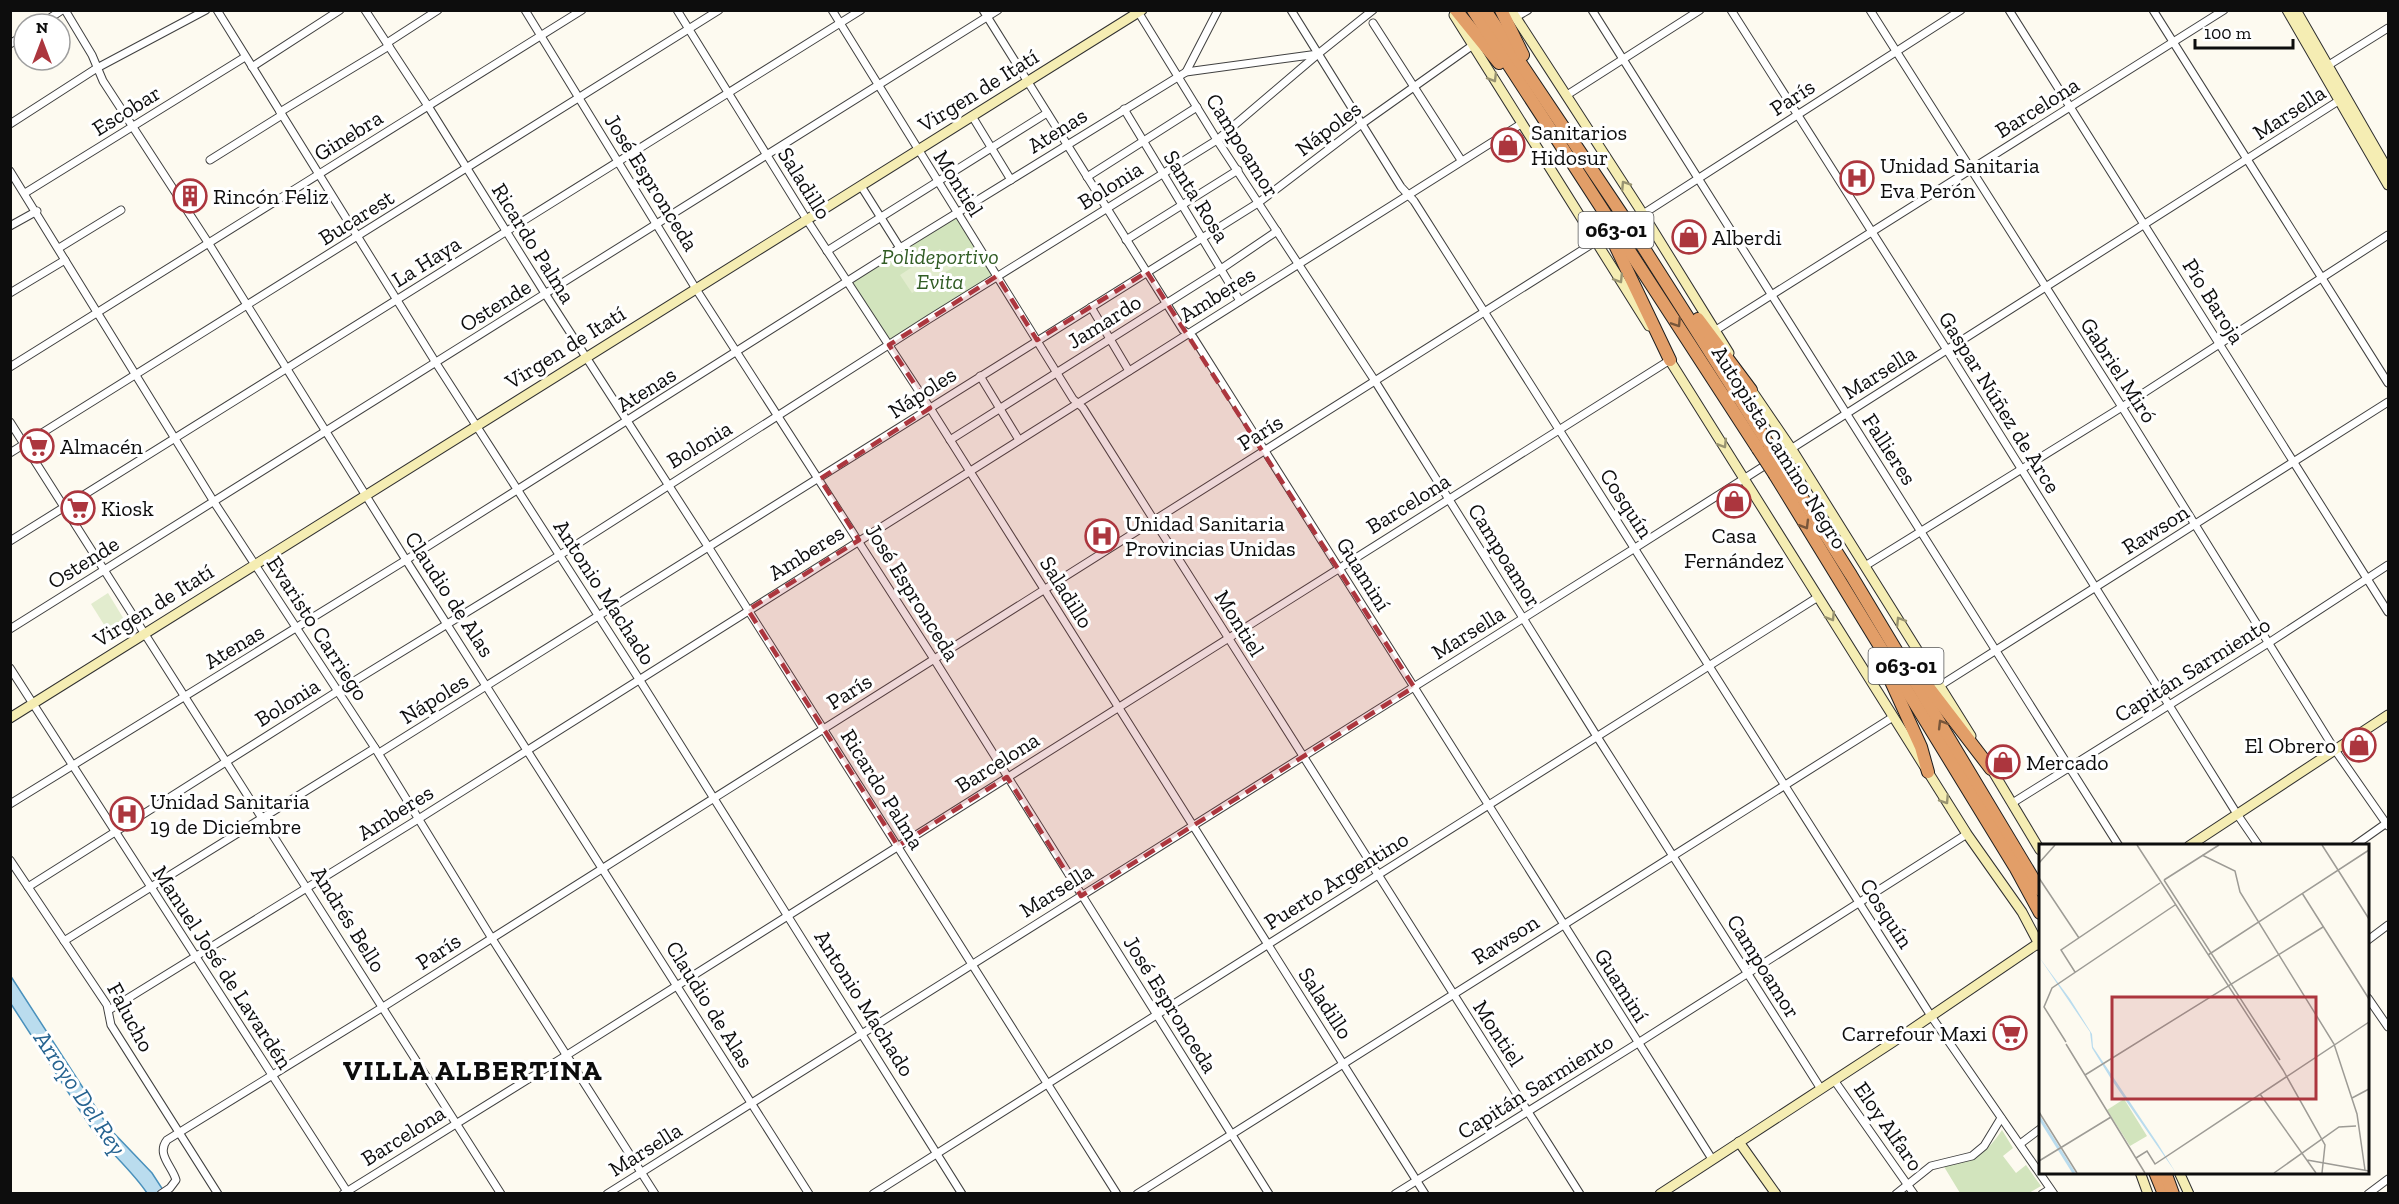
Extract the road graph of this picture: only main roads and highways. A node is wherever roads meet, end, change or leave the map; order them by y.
1 (1456, 10) edge
2 (1473, 10) edge
3 (1485, 10) edge
4 (1501, 10) edge
5 (1544, 97) junction
6 (1533, 104) junction
7 (1591, 190) junction
8 (1630, 228) junction
9 (1670, 360) road end
10 (1751, 390) road end
11 (1764, 447) junction
12 (1780, 472) junction
13 (1851, 575) junction
14 (1862, 618) junction
15 (1991, 769) road end
16 (1928, 772) road end
17 (2021, 865) junction
18 (2039, 889) edge
19 (2039, 910) edge
20 (2158, 1174) edge
21 (2159, 1174) edge
22 (2171, 1174) edge
23 (2164, 1194) edge
24 (2175, 1194) edge

1 - 6 highway
2 - 6 highway, Autopista Camino Negro / 063-01
3 - 5 highway, Autopista Camino Negro / 063-01
4 - 5 highway
5 - 8 highway, Autopista Camino Negro / 063-01
6 - 7 highway, Autopista Camino Negro / 063-01
7 - 9 highway
7 -> 11 highway, Autopista Camino Negro / 063-01
8 - 10 highway
8 - 11 highway, Autopista Camino Negro / 063-01
11 - 12 highway, Autopista Camino Negro / 063-01, bridge
12 - 13 highway, Autopista Camino Negro / 063-01
12 -> 14 highway, Autopista Camino Negro / 063-01
13 - 15 highway
17 -> 13 highway, Autopista Camino Negro / 063-01
14 - 16 highway
14 - 17 highway, Autopista Camino Negro / 063-01
17 - 18 highway, Autopista Camino Negro / 063-01
17 - 19 highway, Autopista Camino Negro / 063-01
20 - 23 highway
21 - 24 highway
22 - 24 highway

